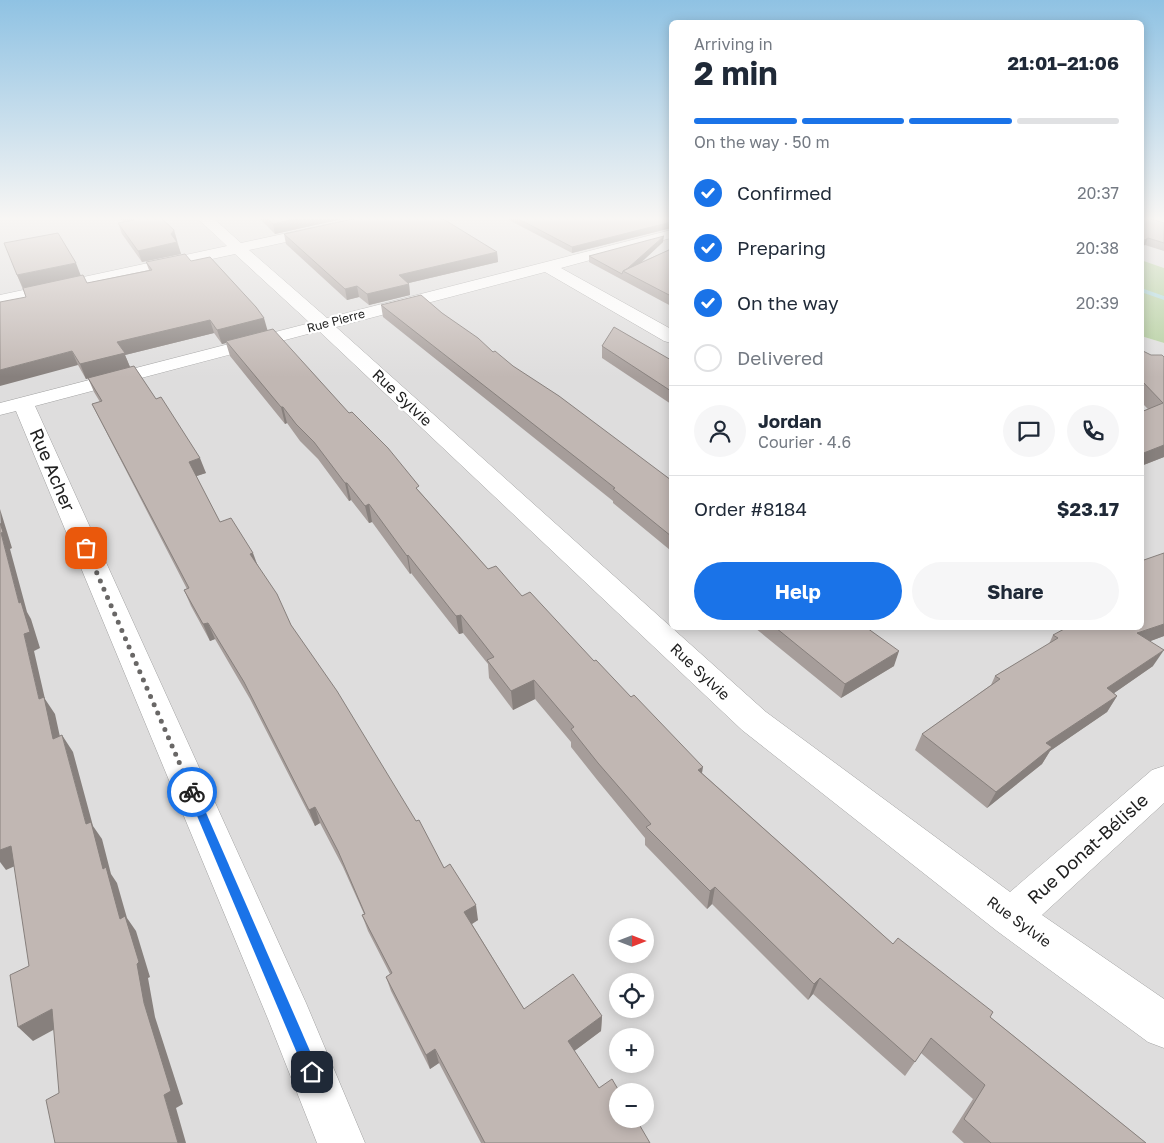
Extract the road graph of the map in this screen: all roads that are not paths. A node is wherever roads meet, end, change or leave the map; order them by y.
1 (138, 270) edge
2 (261, 270) edge
3 (529, 270) edge
4 (554, 270) edge
5 (0, 300) edge
6 (323, 324) junction
7 (669, 336) edge
8 (12, 406) edge
9 (1164, 781) edge
10 (1011, 917) junction
11 (1164, 1026) edge
12 (341, 1143) edge

1 - 5 street
2 - 6 street, Rue Sylvie
3 - 6 street, Rue Pierre
4 - 7 street
6 - 8 street, Rue Pierre
6 - 10 street, Rue Sylvie
8 - 12 street, Rue Acher
9 - 10 street, Rue Donat-Bélisle
10 - 11 street, Rue Sylvie

